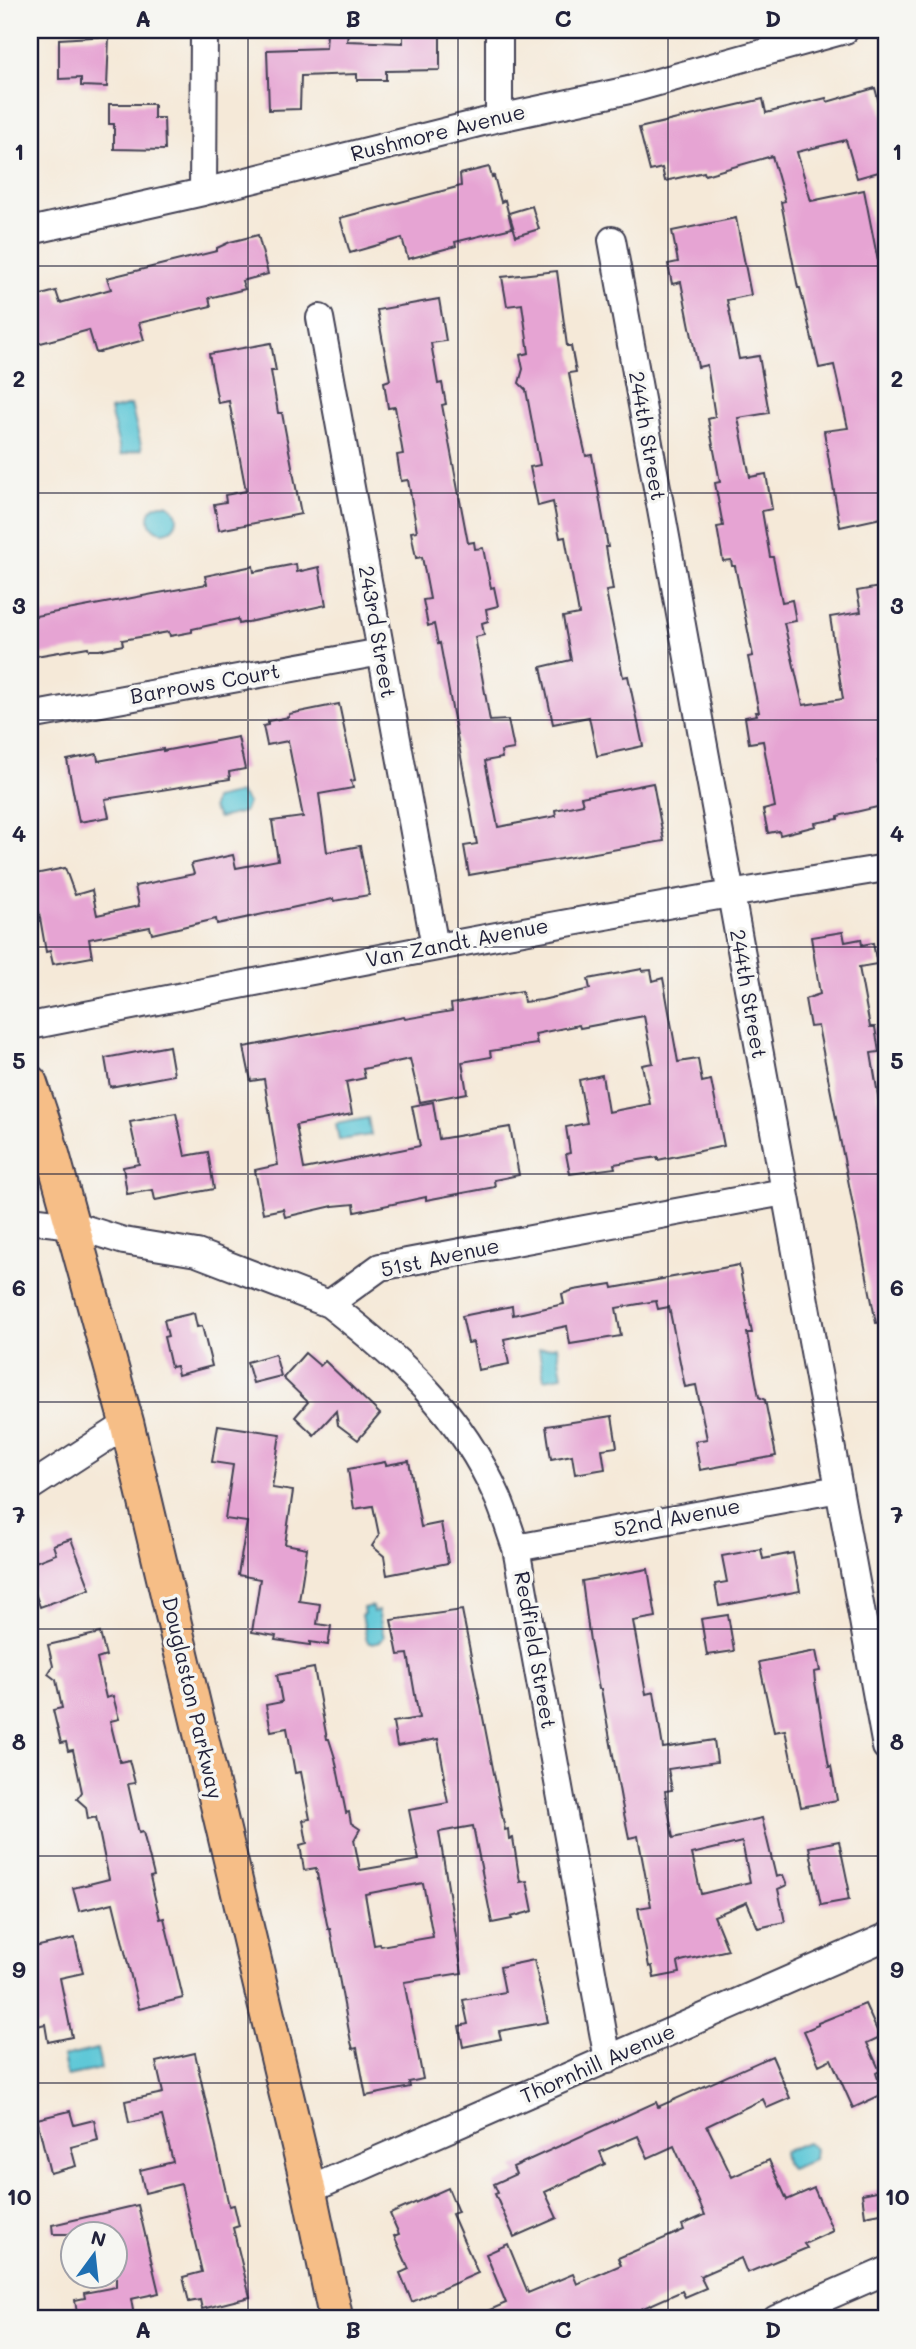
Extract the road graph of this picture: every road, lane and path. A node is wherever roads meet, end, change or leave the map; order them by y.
1 (204, 30) edge
2 (499, 30) edge
3 (845, 30) edge
4 (793, 36) edge
5 (499, 118) junction
6 (204, 192) junction
7 (30, 231) edge
8 (612, 240) dead end
9 (320, 318) dead end
10 (381, 652) junction
11 (30, 716) edge
12 (886, 868) edge
13 (730, 893) junction
14 (435, 947) junction
15 (30, 1026) edge
16 (30, 1082) edge
17 (784, 1192) junction
18 (30, 1220) edge
19 (73, 1225) junction
20 (329, 1304) junction
21 (127, 1424) junction
22 (30, 1487) edge
23 (838, 1489) junction
24 (516, 1548) junction
25 (886, 1747) edge
26 (886, 1937) edge
27 (608, 2060) junction
28 (309, 2190) junction
29 (886, 2271) edge
30 (336, 2319) edge
31 (776, 2319) edge

1 - 6 street
2 - 5 street
3 - 4 street, Rushmore Avenue
4 - 5 street, Rushmore Avenue
5 - 6 street, Rushmore Avenue
6 - 7 street, Rushmore Avenue
8 - 13 street, 244th Street
9 - 10 street, 243rd Street
10 - 11 street, Barrows Court
10 - 14 street, 243rd Street
12 - 13 street, Van Zandt Avenue
13 - 14 street, Van Zandt Avenue
13 - 17 street, 244th Street
14 - 15 street, Van Zandt Avenue
16 - 19 main road, Douglaston Parkway
17 - 20 street, 51st Avenue
17 - 23 street, 244th Street
18 - 19 street
19 - 20 street
19 - 21 main road, Douglaston Parkway
20 - 24 street, Redfield Street
21 - 22 street
21 - 28 main road, Douglaston Parkway
23 - 24 street, 52nd Avenue
23 - 25 street, 244th Street
24 - 27 street, Redfield Street
26 - 27 street, Thornhill Avenue
27 - 28 street, Thornhill Avenue
28 - 30 main road, Douglaston Parkway
29 - 31 street

